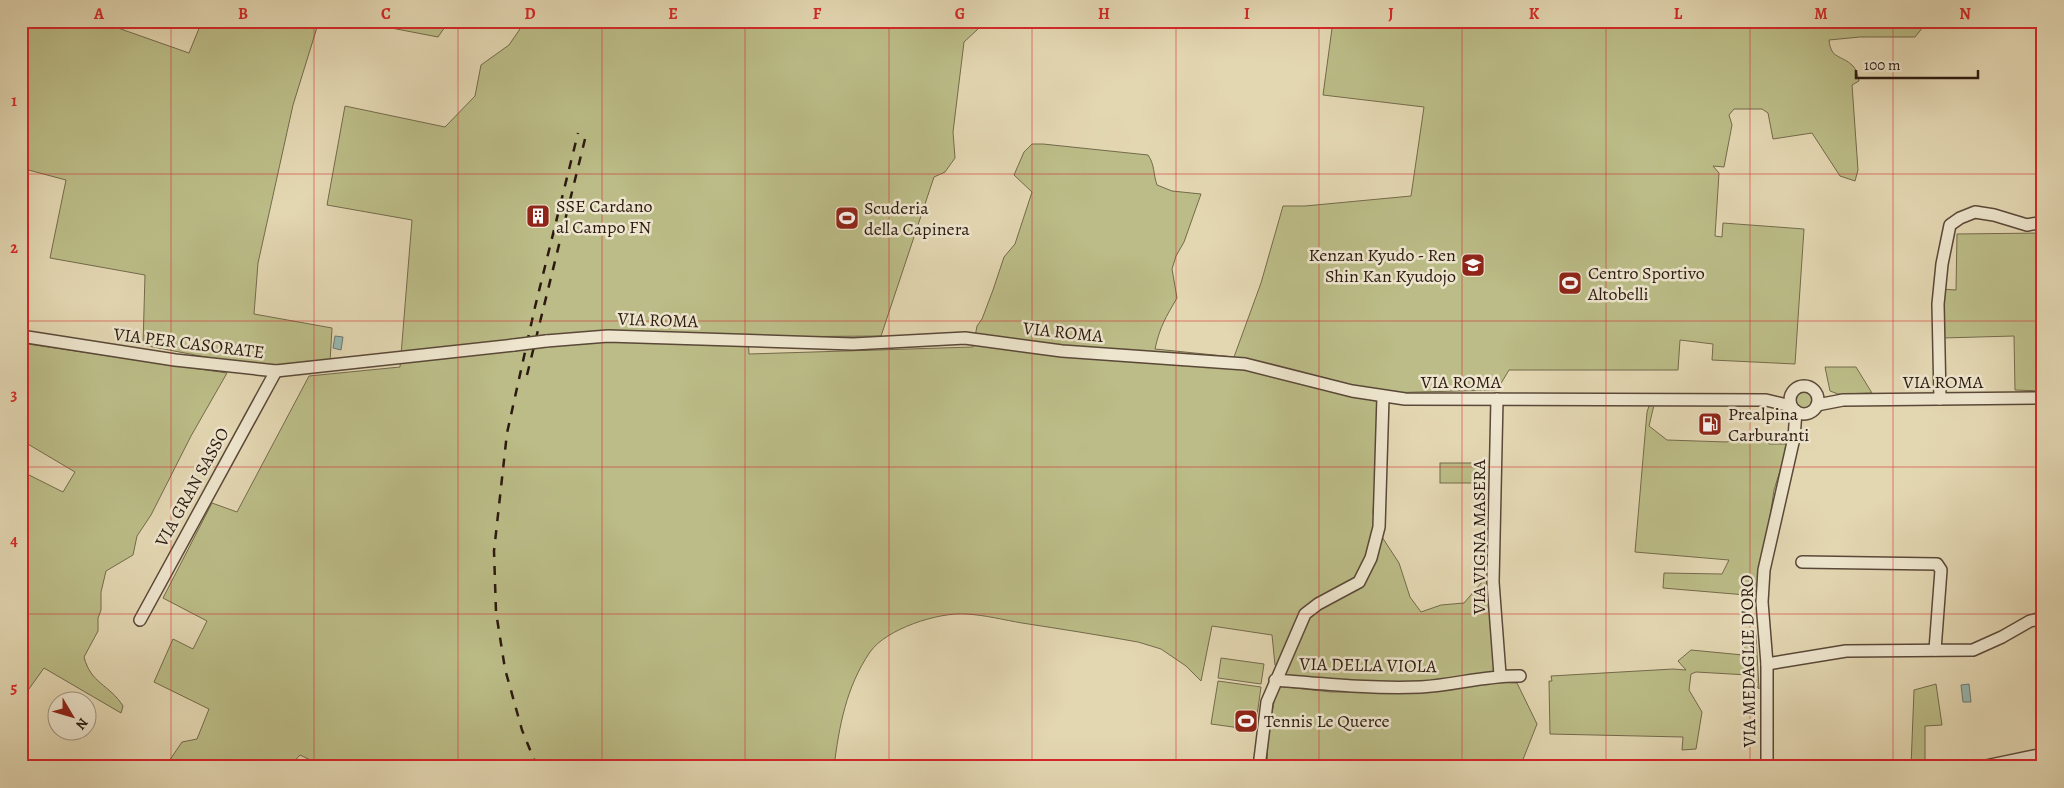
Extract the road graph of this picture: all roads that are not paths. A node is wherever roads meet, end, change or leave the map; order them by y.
1 (2043, 222) edge
2 (21, 336) edge
3 (353, 364) joint
4 (276, 371) junction
5 (1794, 389) junction
6 (1816, 391) junction
7 (1383, 397) junction
8 (2043, 398) edge
9 (1498, 399) junction
10 (1940, 399) junction
11 (1766, 400) junction
12 (1843, 400) junction
13 (1793, 409) junction
14 (1814, 409) junction
15 (1794, 438) junction
16 (1802, 562) dead end
17 (2043, 618) edge
18 (140, 620) dead end
19 (1935, 650) junction
20 (1767, 664) junction
21 (1500, 675) junction
22 (1520, 676) dead end
23 (1275, 680) junction
24 (2043, 754) edge
25 (1259, 767) edge
26 (1767, 767) edge
27 (1980, 767) edge

1 - 10 street
2 - 4 street, VIA PER CASORATE
3 - 4 street, VIA PER CASORATE
3 - 7 street, VIA ROMA, bridge
4 - 18 street, VIA GRAN SASSO
5 - 6 street, VIA ROMA
5 - 11 street, VIA ROMA
5 - 13 street
6 - 12 street, VIA ROMA
6 - 14 street
7 - 9 street, VIA ROMA
7 - 23 street
8 - 10 street, VIA ROMA
9 - 11 street, VIA ROMA
9 - 21 street, VIA VIGNA MASERA
10 - 12 street, VIA ROMA
11 - 13 street, VIA ROMA
12 - 14 street, VIA ROMA
13 - 14 street, VIA ROMA
13 - 15 street, VIA MEDAGLIE D'ORO
14 - 15 street, VIA MEDAGLIE D'ORO
15 - 20 street, VIA MEDAGLIE D'ORO
16 - 19 street
17 - 19 street
19 - 20 street
20 - 26 street, VIA MEDAGLIE D'ORO
21 - 22 street, VIA DELLA VIOLA
21 - 23 street, VIA DELLA VIOLA
23 - 25 street
24 - 27 street

